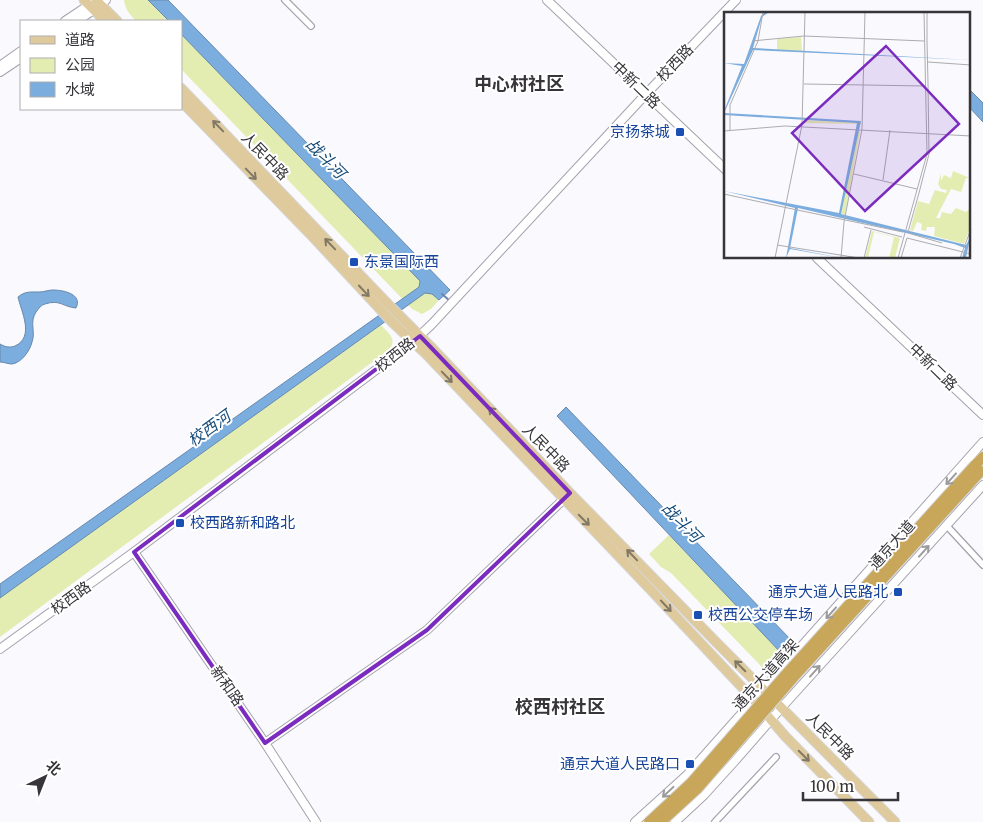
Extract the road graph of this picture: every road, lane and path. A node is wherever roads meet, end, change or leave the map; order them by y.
1 (285, 0) edge
2 (547, 0) edge
3 (736, 0) edge
4 (95, 3) edge
5 (725, 12) edge
6 (724, 13) edge
7 (67, 20) edge
8 (78, 20) edge
9 (104, 20) edge
10 (116, 20) edge
11 (311, 26) dead end
12 (20, 52) edge
13 (20, 59) edge
14 (0, 66) edge
15 (0, 72) edge
16 (182, 89) edge
17 (646, 94) junction
18 (182, 102) edge
19 (724, 168) edge
20 (818, 259) edge
21 (384, 307) junction
22 (416, 339) junction
23 (983, 415) edge
24 (983, 442) edge
25 (983, 456) edge
26 (980, 469) edge
27 (983, 485) edge
28 (567, 496) junction
29 (947, 526) junction
30 (134, 552) junction
31 (983, 565) edge
32 (0, 649) edge
33 (763, 689) junction
34 (754, 699) junction
35 (782, 707) junction
36 (771, 720) junction
37 (265, 743) junction
38 (714, 744) junction
39 (776, 757) dead end
40 (734, 762) junction
41 (316, 822) edge
42 (635, 822) edge
43 (649, 822) edge
44 (661, 822) edge
45 (675, 822) edge
46 (715, 822) edge
47 (869, 822) edge
48 (896, 822) edge

1 - 11 street
2 - 17 street, 中新二路
3 - 5 street, 校西路
4 - 7 street
4 - 8 street
4 - 9 main road
4 - 10 main road
6 - 17 street, 校西路
12 - 14 street
13 - 15 street
21 -> 16 main road, 人民中路
17 - 19 street, 中新二路
17 - 22 street, 校西路
18 -> 21 main road, 人民中路
20 - 23 street, 中新二路
21 - 22 main road, 人民中路
22 - 28 main road, 人民中路
22 - 30 street, 校西路
24 -> 33 street, 通京大道
25 - 26 highway, 通京大道高架
26 - 43 highway, 通京大道高架, bridge
26 - 44 highway, 通京大道高架, bridge
27 - 29 street, 通京大道
33 -> 28 main road, 人民中路
28 -> 34 main road, 人民中路
28 - 37 street
29 - 31 street
35 -> 29 street, 通京大道
30 - 32 street, 校西路
30 - 37 street, 新和路
33 - 34 street, 通京大道
33 - 35 main road, 人民中路
34 - 36 main road, 人民中路
34 - 38 street, 通京大道
35 - 36 street, 通京大道
35 - 48 main road, 人民中路
36 - 40 street, 通京大道
36 -> 47 main road, 人民中路
37 - 41 street, 新和路
38 - 40 street
38 -> 42 street, 通京大道
39 - 46 street
40 - 45 street, 通京大道

